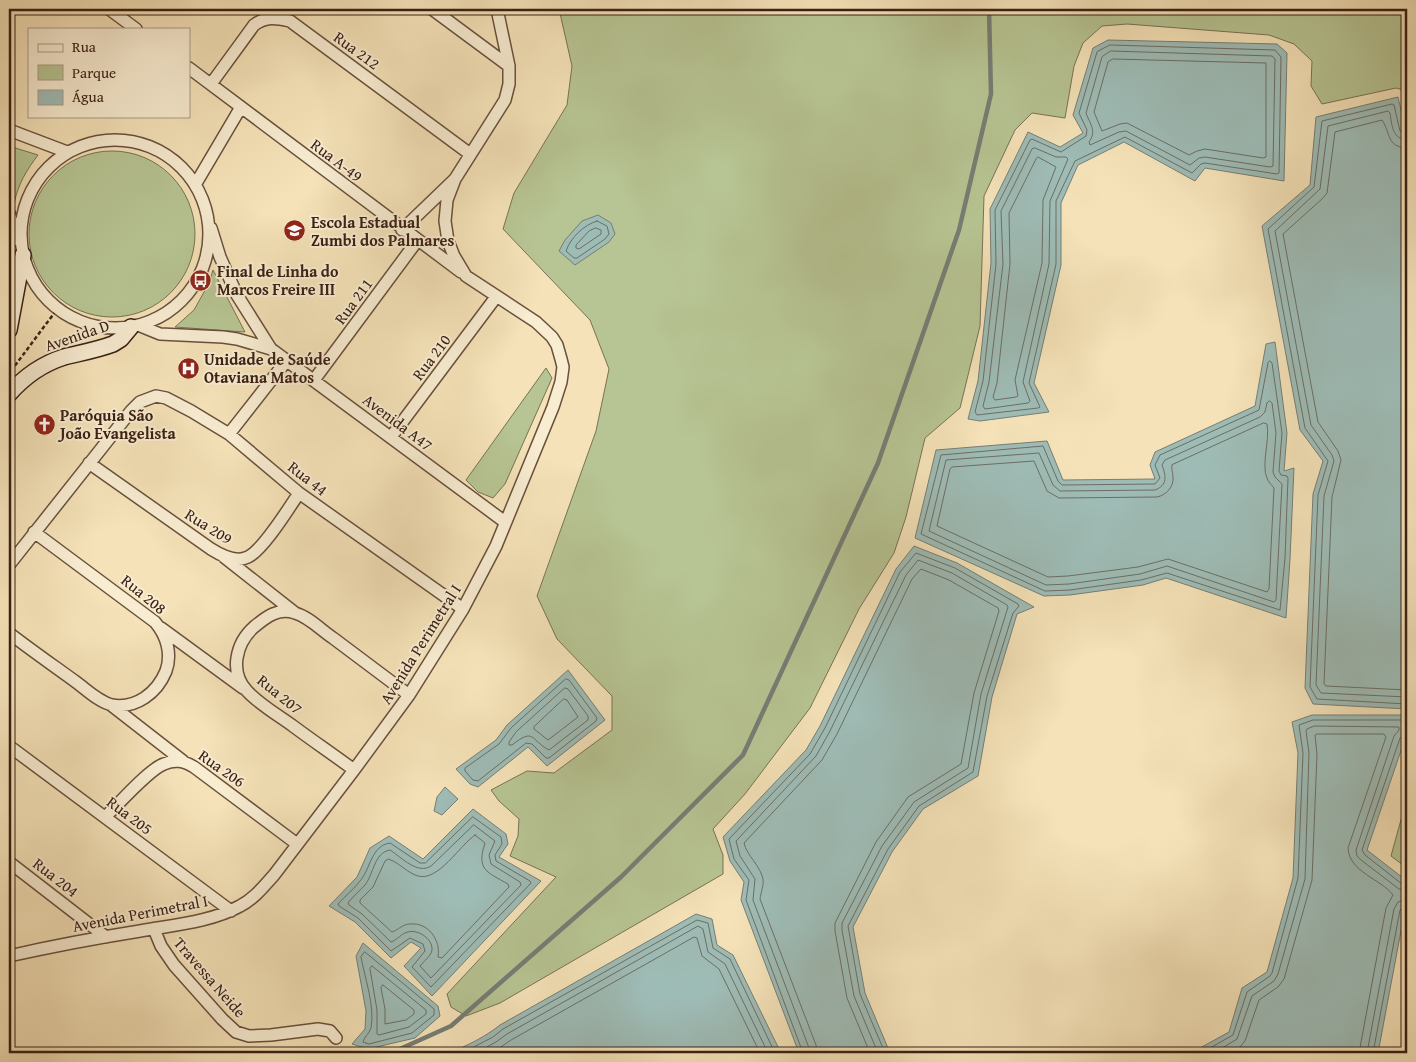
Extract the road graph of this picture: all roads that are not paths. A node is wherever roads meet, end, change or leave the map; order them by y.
1 (109, 9) edge
2 (274, 9) edge
3 (432, 9) edge
4 (497, 9) edge
5 (290, 21) junction
6 (135, 28) edge
7 (509, 66) junction
8 (190, 69) edge
9 (211, 84) junction
10 (241, 107) junction
11 (9, 130) edge
12 (67, 152) junction
13 (470, 154) junction
14 (455, 179) junction
15 (195, 185) junction
16 (9, 213) edge
17 (206, 213) junction
18 (402, 230) junction
19 (417, 241) junction
20 (23, 253) junction
21 (466, 276) junction
22 (496, 297) junction
23 (135, 326) junction
24 (9, 330) edge
25 (271, 349) junction
26 (287, 360) junction
27 (314, 380) junction
28 (9, 394) edge
29 (228, 434) junction
30 (391, 437) junction
31 (88, 463) junction
32 (300, 493) junction
33 (506, 522) junction
34 (34, 532) junction
35 (223, 556) junction
36 (9, 565) edge
37 (463, 609) junction
38 (294, 613) junction
39 (160, 627) junction
40 (9, 633) edge
41 (246, 690) junction
42 (409, 695) junction
43 (111, 704) junction
44 (9, 746) edge
45 (183, 761) junction
46 (354, 770) junction
47 (105, 817) junction
48 (297, 844) junction
49 (9, 862) edge
50 (231, 911) junction
51 (154, 929) junction
52 (106, 937) junction
53 (9, 956) edge
54 (336, 1038) dead end

1 - 6 street
2 - 5 street, Rua 212
3 - 7 street
4 - 7 street, Avenida Perimetral I
5 - 9 street
5 - 13 street, Rua 212
7 - 13 street, Avenida Perimetral I
8 - 9 street, Rua A-49
9 - 10 street, Rua A-49
10 - 15 street
10 - 18 street, Rua A-49
11 - 12 street
12 - 15 street, Avenida A47
12 - 20 street, Avenida A47
13 - 14 street, Avenida Perimetral I
14 - 18 street, Avenida Perimetral I
14 - 21 street, Avenida Perimetral I
15 - 17 street, Avenida A47
16 - 20 street
17 - 23 street
17 - 25 street, Avenida A47
18 - 19 street, Rua A-49
19 - 21 street, Rua A-49
19 - 27 street, Rua 211
20 - 23 street
20 - 24 street
21 - 22 street, Avenida Perimetral I
22 - 30 street, Rua 210
22 - 33 street, Avenida Perimetral I
23 - 25 street, Avenida A47
23 - 28 street, Avenida D
25 - 26 street, Avenida A47
26 - 27 street, Avenida A47
26 - 29 street
27 - 30 street, Avenida A47
29 - 31 street, Rua 44
29 - 32 street, Rua 44
30 - 33 street, Avenida A47
31 - 34 street, Rua 44
31 - 35 street, Rua 209
32 - 35 street, Rua 209
32 - 37 street, Rua 44
33 - 37 street, Avenida Perimetral I
34 - 36 street, Rua 44
34 - 39 street, Rua 208
35 - 38 street
37 - 42 street, Avenida Perimetral I
38 - 41 street, Rua 207
38 - 42 street
39 - 41 street
39 - 43 street, Rua 208
40 - 43 street
41 - 46 street, Rua 207
42 - 46 street, Avenida Perimetral I
43 - 45 street
44 - 47 street, Rua 205
45 - 47 street, Rua 206
45 - 48 street, Rua 206
46 - 48 street, Avenida Perimetral I
47 - 50 street, Rua 205
48 - 50 street, Avenida Perimetral I
49 - 52 street, Rua 204
50 - 51 street, Avenida Perimetral I
51 - 52 street, Avenida Perimetral I
51 - 54 street, Travessa Neide
52 - 53 street, Avenida Perimetral I

